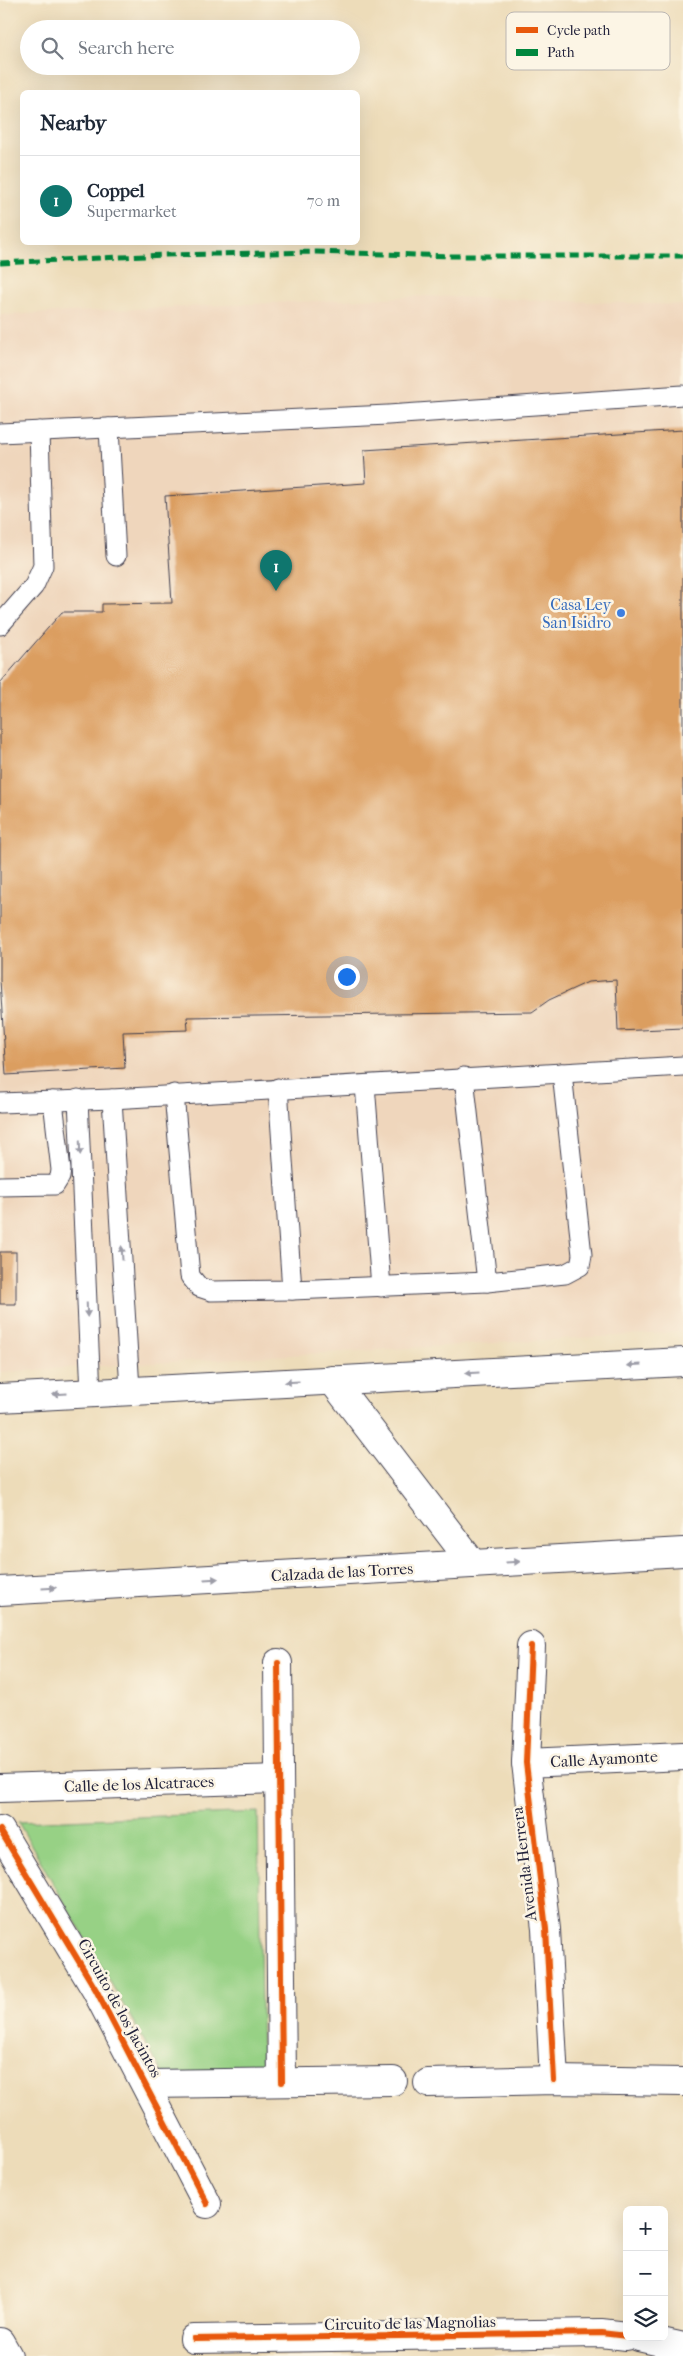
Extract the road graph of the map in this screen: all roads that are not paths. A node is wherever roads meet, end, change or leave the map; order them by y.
1 (683, 395) edge
2 (109, 428) junction
3 (39, 431) junction
4 (0, 433) edge
5 (116, 556) dead end
6 (0, 626) edge
7 (683, 1066) edge
8 (562, 1074) junction
9 (464, 1077) junction
10 (365, 1085) junction
11 (278, 1088) junction
12 (174, 1094) junction
13 (78, 1099) junction
14 (112, 1099) junction
15 (53, 1101) junction
16 (0, 1103) edge
17 (0, 1186) edge
18 (487, 1282) junction
19 (381, 1287) junction
20 (292, 1290) junction
21 (683, 1362) edge
22 (332, 1380) junction
23 (130, 1389) junction
24 (91, 1392) junction
25 (0, 1398) edge
26 (683, 1552) edge
27 (473, 1564) junction
28 (0, 1591) edge
29 (532, 1646) dead end
30 (278, 1663) dead end
31 (683, 1756) edge
32 (526, 1763) junction
33 (278, 1779) junction
34 (0, 1788) edge
35 (0, 1830) edge
36 (554, 2080) junction
37 (282, 2082) junction
38 (392, 2082) dead end
39 (683, 2082) edge
40 (428, 2083) dead end
41 (147, 2084) junction
42 (207, 2204) dead end
43 (623, 2336) edge
44 (194, 2339) dead end
45 (657, 2341) edge
46 (0, 2342) edge
47 (305, 2347) edge
48 (683, 2347) edge
49 (8, 2356) edge

1 - 2 lane
2 - 3 lane
2 - 5 lane
3 - 4 lane
3 - 6 lane
7 - 8 lane
8 - 9 lane
8 - 18 lane
9 - 10 lane
9 - 18 lane
10 - 11 lane
10 - 19 lane
11 - 12 lane
11 - 20 lane
12 - 14 lane
12 - 20 lane
13 - 14 lane
13 - 15 lane
13 -> 24 lane
23 -> 14 lane
15 - 16 lane
15 - 17 lane
18 - 19 lane
19 - 20 lane
21 -> 22 street
22 -> 23 street
22 - 27 street
23 - 24 street
24 -> 25 street
27 -> 26 street, Calzada de las Torres
28 -> 27 street, Calzada de las Torres
29 - 32 street, Avenida Herrera
30 - 33 street
31 - 32 street, Calle Ayamonte
32 - 36 street, Avenida Herrera
33 - 34 street, Calle de los Alcatraces
33 - 37 street
35 - 41 street, Circuito de los Jacintos
36 - 39 street
36 - 40 street
37 - 38 street, Circuito de los Jacintos
37 - 41 street, Circuito de los Jacintos
41 - 42 street, Circuito de los Jacintos
43 - 47 street, Circuito de las Magnolias
44 - 47 street, Circuito de las Magnolias
45 - 48 street
46 - 49 street

